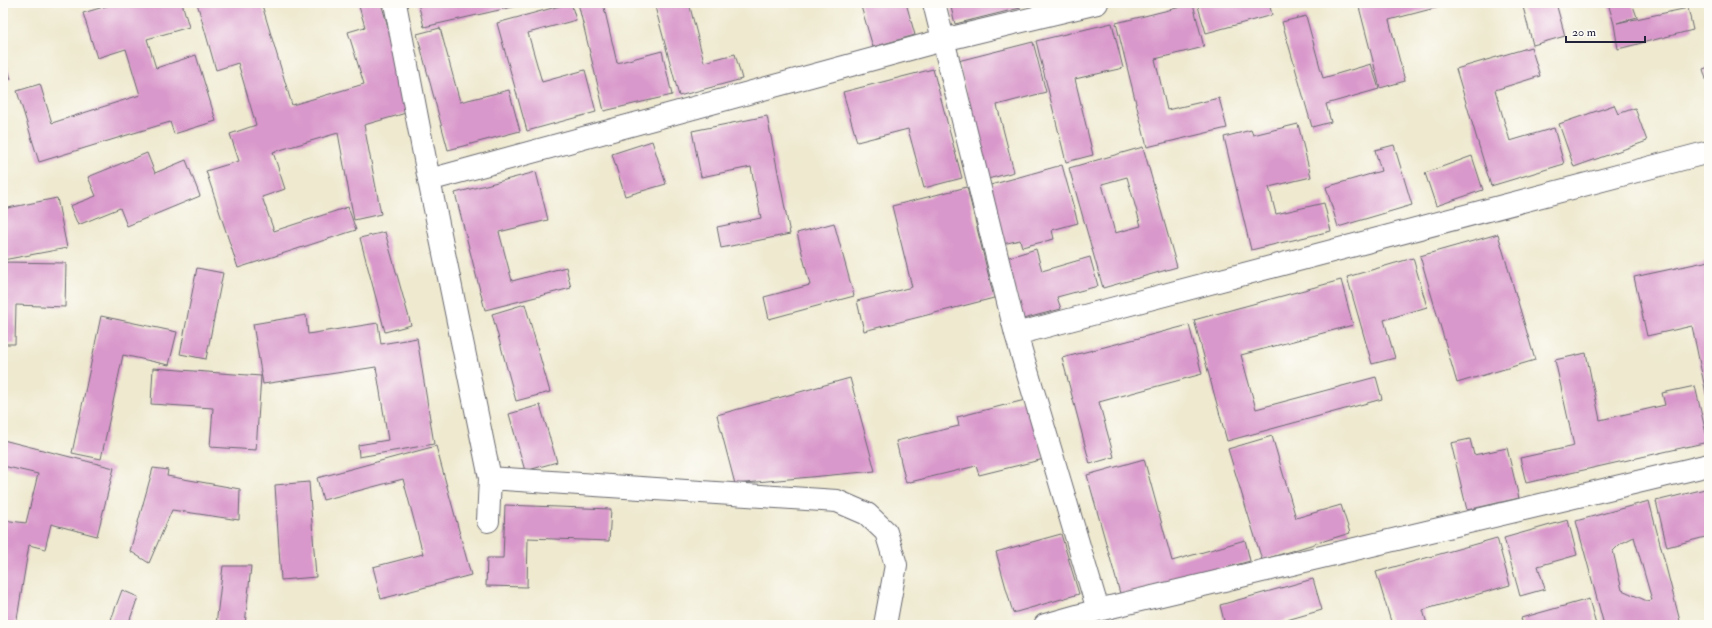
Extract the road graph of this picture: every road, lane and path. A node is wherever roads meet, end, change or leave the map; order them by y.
1 (395, 3) edge
2 (934, 3) edge
3 (1097, 3) edge
4 (943, 40) junction
5 (1709, 152) edge
6 (428, 180) junction
7 (1016, 334) junction
8 (1709, 465) edge
9 (490, 478) junction
10 (488, 521) dead end
11 (1098, 610) junction
12 (885, 625) edge
13 (1045, 625) edge

1 - 6 street
2 - 4 street
3 - 4 street
4 - 6 street
4 - 7 street
5 - 7 street
6 - 9 street
7 - 11 street
8 - 11 street
9 - 10 street
9 - 12 street
11 - 13 street

